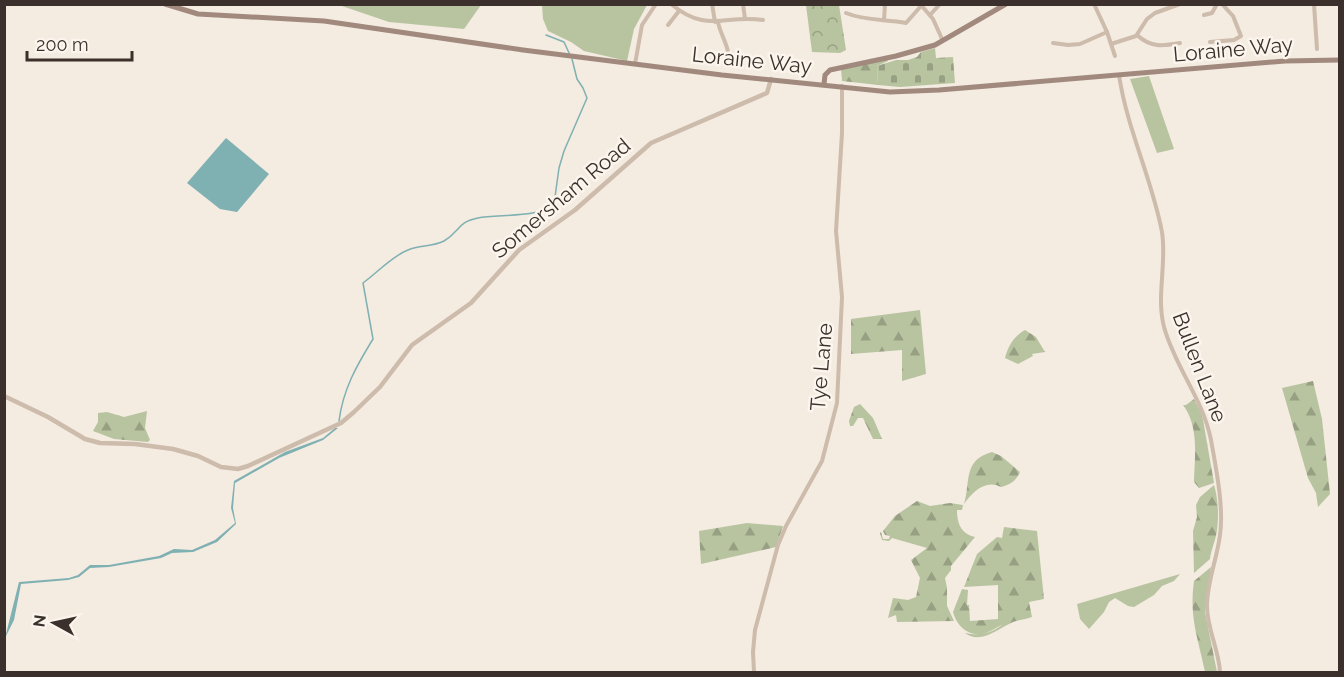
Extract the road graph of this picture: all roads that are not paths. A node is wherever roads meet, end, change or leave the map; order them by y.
1 (165, 4) edge
2 (656, 4) edge
3 (671, 4) edge
4 (712, 4) edge
5 (743, 4) edge
6 (885, 4) edge
7 (940, 4) edge
8 (1005, 4) edge
9 (1094, 4) edge
10 (1180, 4) edge
11 (1217, 4) edge
12 (1222, 4) edge
13 (1314, 4) edge
14 (921, 5) edge
15 (679, 11) junction
16 (846, 13) dead end
17 (930, 15) junction
18 (1204, 15) dead end
19 (746, 19) junction
20 (884, 20) junction
21 (764, 21) dead end
22 (716, 22) junction
23 (668, 25) dead end
24 (1107, 32) junction
25 (1137, 35) junction
26 (943, 41) junction
27 (1209, 42) dead end
28 (1053, 43) dead end
29 (1180, 43) dead end
30 (1112, 44) junction
31 (1316, 46) dead end
32 (728, 52) dead end
33 (1115, 56) dead end
34 (1340, 60) edge
35 (635, 64) junction
36 (1119, 75) junction
37 (771, 79) junction
38 (824, 84) junction
39 (842, 86) junction
40 (4, 396) edge
41 (754, 672) edge
42 (1220, 672) edge

1 - 35 main road, Loraine Way
2 - 35 street
3 - 15 street
4 - 22 street
5 - 19 street
6 - 20 street
7 - 17 street
8 - 26 main road
9 - 24 street
10 - 25 street
11 - 18 street
12 - 27 street
13 - 31 street
14 - 17 street
14 - 20 street
15 - 22 street
15 - 23 street
16 - 20 street
17 - 26 street
19 - 21 street
19 - 22 street
22 - 32 street
24 - 28 street
24 - 30 street
25 - 29 street
25 - 30 street
26 - 38 main road
30 - 33 street
34 - 36 main road, Loraine Way
35 - 37 main road, Loraine Way
36 - 39 main road, Loraine Way
36 - 42 street, Bullen Lane
37 - 38 main road, Loraine Way
37 - 40 street, Somersham Road
38 - 39 main road, Loraine Way
39 - 41 street, Tye Lane

